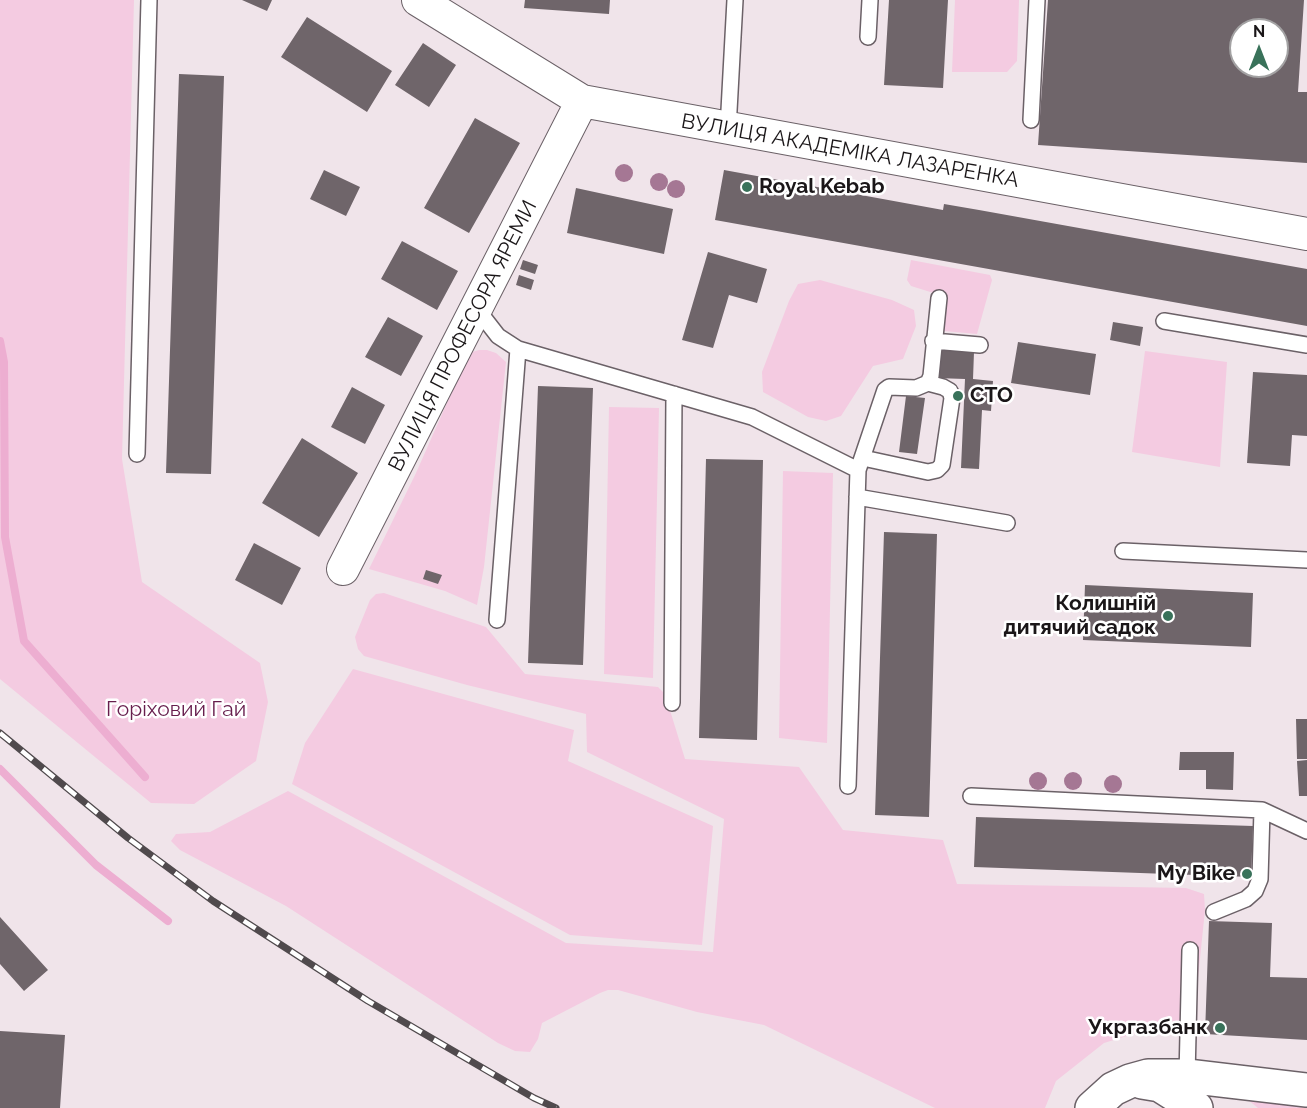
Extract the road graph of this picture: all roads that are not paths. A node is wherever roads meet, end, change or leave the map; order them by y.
1 (149, 0) edge
2 (418, 0) edge
3 (735, 0) edge
4 (870, 0) edge
5 (1036, 0) edge
6 (868, 37) dead end
7 (582, 102) junction
8 (1031, 120) dead end
9 (728, 129) junction
10 (1307, 234) edge
11 (939, 298) dead end
12 (477, 309) junction
13 (1164, 321) dead end
14 (933, 341) junction
15 (980, 345) dead end
16 (1307, 345) edge
17 (518, 349) junction
18 (928, 384) junction
19 (674, 394) junction
20 (137, 454) dead end
21 (860, 464) junction
22 (857, 497) junction
23 (1007, 523) dead end
24 (1123, 551) dead end
25 (1307, 560) edge
26 (343, 569) dead end
27 (497, 620) dead end
28 (672, 703) dead end
29 (848, 786) dead end
30 (971, 796) dead end
31 (1262, 810) junction
32 (1307, 831) edge
33 (1214, 912) dead end
34 (1190, 950) dead end
35 (1187, 1076) junction
36 (1130, 1081) junction
37 (1307, 1090) edge
38 (1092, 1108) edge
39 (1196, 1108) edge

1 - 20 lane
2 - 7 street, ВУЛИЦЯ АКАДЕМІКА ЛАЗАРЕНКА
3 - 9 lane
4 - 6 lane
5 - 8 lane
7 - 9 street, ВУЛИЦЯ АКАДЕМІКА ЛАЗАРЕНКА
7 - 12 street, ВУЛИЦЯ ПРОФЕСОРА ЯРЕМИ
9 - 10 street, ВУЛИЦЯ АКАДЕМІКА ЛАЗАРЕНКА
11 - 14 lane
12 - 17 lane
12 - 26 street, ВУЛИЦЯ ПРОФЕСОРА ЯРЕМИ
13 - 16 lane
14 - 15 lane
14 - 18 lane
17 - 19 lane
17 - 27 lane
18 - 21 lane
18 - 21 lane
19 - 21 lane
19 - 28 lane
21 - 22 lane
22 - 23 lane
22 - 29 lane
24 - 25 lane
30 - 31 lane
31 - 32 lane
31 - 33 lane
34 - 35 lane
35 - 36 main road
35 - 37 main road
36 - 38 main road
36 - 39 main road

